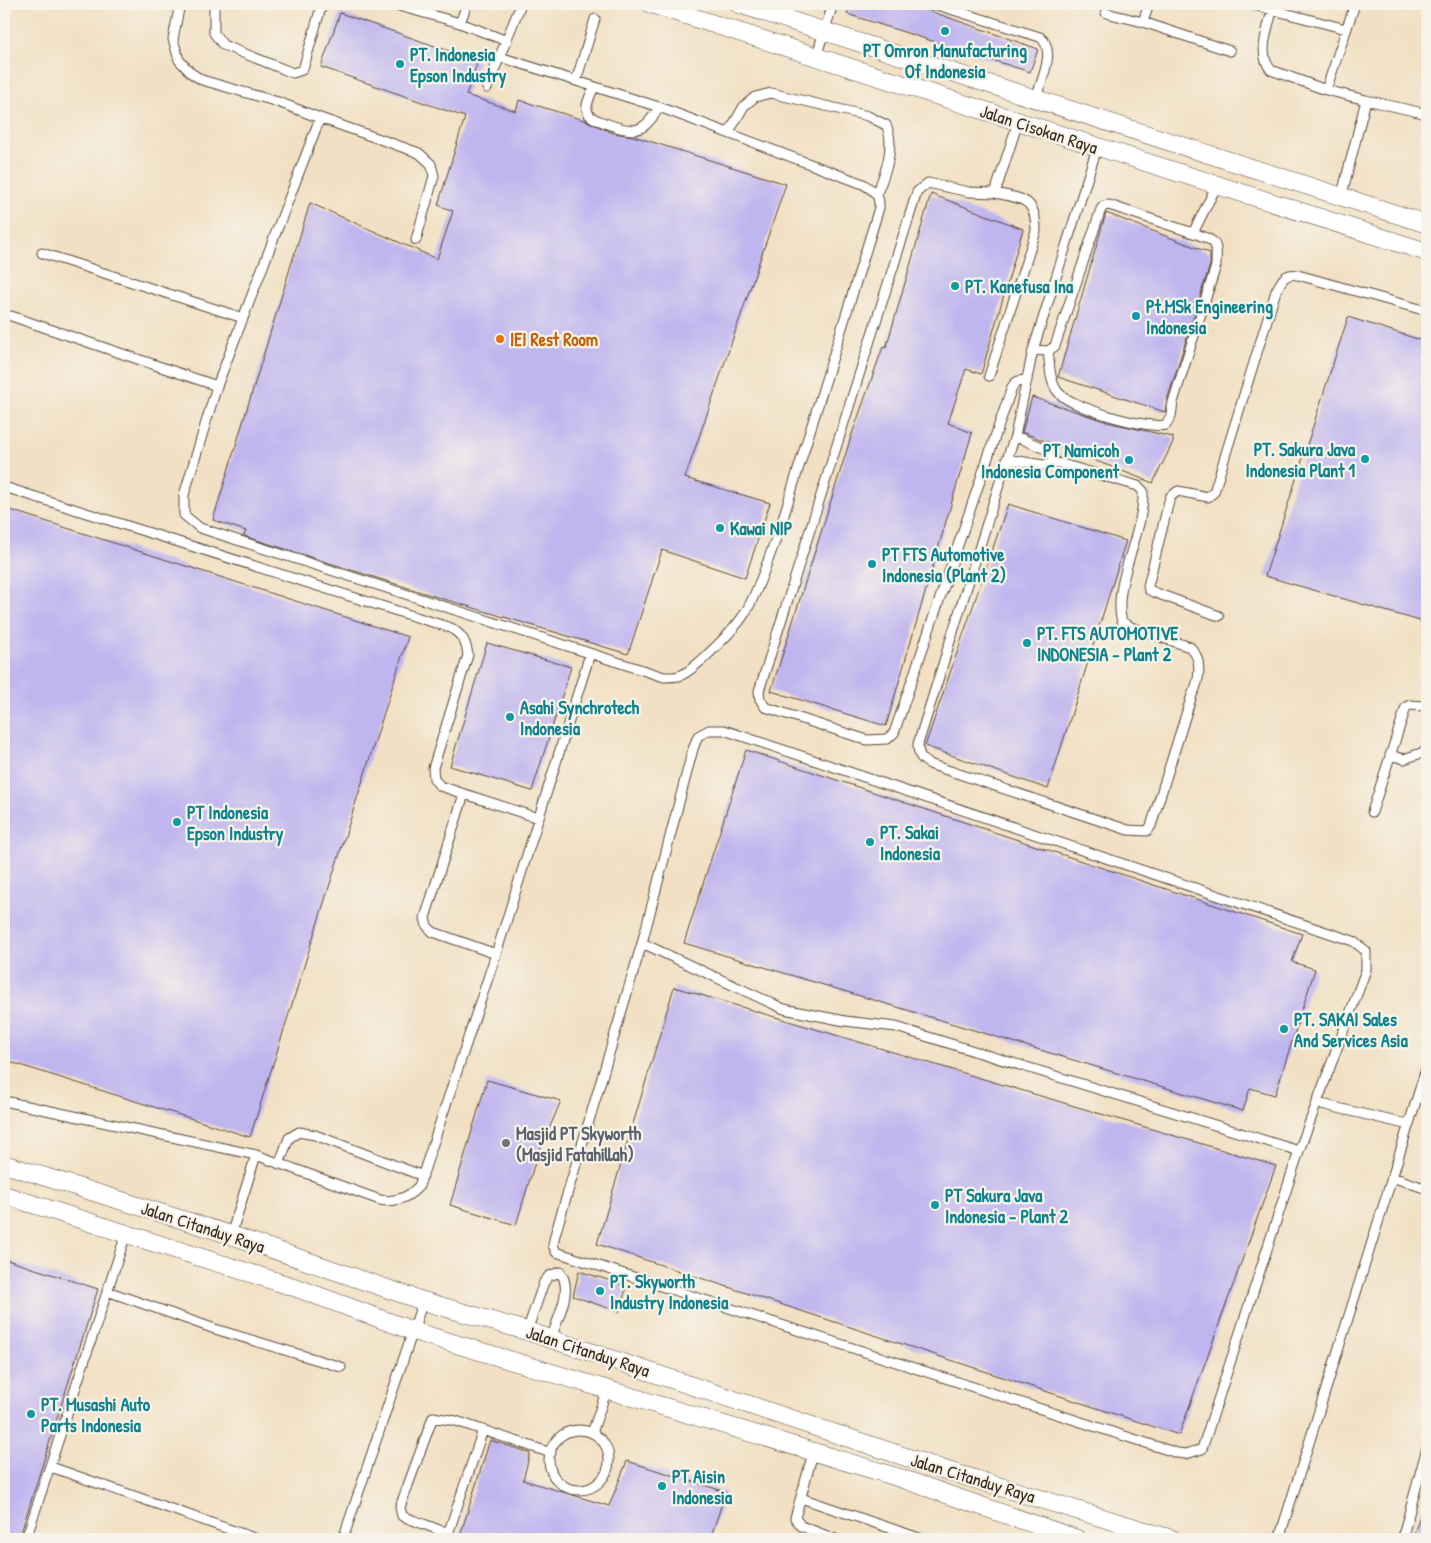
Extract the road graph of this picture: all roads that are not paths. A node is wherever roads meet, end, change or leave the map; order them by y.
1 (180, 4) edge
2 (214, 4) edge
3 (322, 4) edge
4 (392, 4) edge
5 (467, 4) edge
6 (521, 4) edge
7 (651, 4) edge
8 (739, 4) edge
9 (833, 4) edge
10 (934, 4) edge
11 (1148, 4) edge
12 (1250, 4) edge
13 (1356, 4) edge
14 (1272, 11) junction
15 (1106, 13) dead end
16 (595, 19) dead end
17 (1142, 22) junction
18 (460, 23) junction
19 (1346, 29) junction
20 (825, 32) junction
21 (507, 41) junction
22 (1230, 51) dead end
23 (500, 57) junction
24 (816, 57) junction
25 (576, 81) junction
26 (594, 87) junction
27 (486, 88) dead end
28 (1326, 90) junction
29 (1036, 98) junction
30 (1366, 100) junction
31 (660, 107) junction
32 (1427, 114) edge
33 (320, 118) junction
34 (1018, 122) junction
35 (729, 132) junction
36 (1097, 148) junction
37 (1217, 185) junction
38 (877, 193) junction
39 (996, 193) junction
40 (1342, 194) junction
41 (1427, 224) edge
42 (1193, 233) junction
43 (416, 240) dead end
44 (1427, 252) edge
45 (42, 253) dead end
46 (1427, 311) edge
47 (10, 316) dead end
48 (243, 318) junction
49 (1033, 350) junction
50 (1048, 351) junction
51 (989, 376) dead end
52 (1027, 381) junction
53 (216, 386) junction
54 (1015, 436) junction
55 (1007, 458) junction
56 (1055, 462) junction
57 (4, 487) edge
58 (1219, 616) dead end
59 (590, 654) junction
60 (1427, 704) edge
61 (1427, 751) edge
62 (1390, 755) junction
63 (464, 794) junction
64 (1372, 812) dead end
65 (538, 818) junction
66 (642, 942) junction
67 (496, 954) junction
68 (1427, 1066) edge
69 (4, 1101) edge
70 (1317, 1103) junction
71 (1409, 1125) junction
72 (1299, 1151) junction
73 (256, 1155) junction
74 (4, 1164) edge
75 (279, 1164) junction
76 (423, 1176) junction
77 (1392, 1177) junction
78 (1427, 1189) edge
79 (4, 1196) edge
80 (126, 1234) junction
81 (231, 1235) junction
82 (564, 1256) junction
83 (560, 1272) junction
84 (106, 1291) junction
85 (423, 1301) junction
86 (413, 1331) junction
87 (527, 1331) junction
88 (551, 1339) junction
89 (341, 1367) dead end
90 (607, 1389) junction
91 (483, 1430) junction
92 (592, 1433) junction
93 (1427, 1448) edge
94 (813, 1452) junction
95 (551, 1453) junction
96 (51, 1467) junction
97 (945, 1470) junction
98 (937, 1490) junction
99 (801, 1498) junction
100 (1043, 1534) edge
101 (26, 1539) edge
102 (257, 1539) edge
103 (343, 1539) edge
104 (835, 1539) edge
105 (922, 1539) edge
106 (1077, 1539) edge
107 (1172, 1539) edge
108 (1279, 1539) edge
109 (1402, 1539) edge

1 - 33 lane
2 - 3 lane
4 - 18 lane
5 - 18 lane
6 - 21 lane
7 - 24 street, Jalan Cisokan Raya
8 - 20 street, Jalan Cisokan Raya
9 - 20 lane
10 - 29 lane
11 - 17 lane
12 - 14 lane
13 - 19 lane
14 - 19 lane
14 - 28 lane
15 - 17 lane
16 - 25 lane
17 - 22 lane
18 - 21 lane
19 - 28 lane
20 - 24 lane
20 - 29 street, Jalan Cisokan Raya
21 - 23 lane
23 - 25 lane
23 - 27 lane
24 - 34 street, Jalan Cisokan Raya
25 - 26 lane
26 - 31 lane
26 - 31 lane
28 - 30 lane
29 - 40 street, Jalan Cisokan Raya
30 - 32 lane
30 - 40 lane
31 - 35 lane
33 - 43 lane
33 - 48 lane
34 - 36 street, Jalan Cisokan Raya
34 - 39 lane
35 - 38 lane
35 - 38 lane
36 - 37 street, Jalan Cisokan Raya
36 - 49 lane
37 - 42 lane
37 - 44 street, Jalan Cisokan Raya
38 - 59 lane
39 - 51 lane
39 - 52 lane
40 - 41 street, Jalan Cisokan Raya
42 - 50 lane
42 - 50 lane
45 - 48 lane
46 - 58 lane
47 - 53 lane
48 - 53 lane
49 - 50 lane
49 - 52 lane
52 - 54 lane
53 - 59 lane
54 - 55 lane
54 - 56 lane
55 - 56 lane
55 - 56 lane
57 - 63 lane
59 - 65 lane
60 - 62 lane
61 - 62 lane
62 - 64 lane
63 - 65 lane
63 - 67 lane
65 - 67 lane
66 - 70 lane
66 - 72 lane
66 - 82 lane
67 - 76 lane
68 - 71 lane
69 - 73 lane
70 - 71 lane
70 - 72 lane
71 - 77 lane
72 - 82 lane
73 - 75 lane
73 - 81 lane
74 - 81 street, Jalan Citanduy Raya
75 - 76 lane
75 - 76 lane
77 - 78 lane
77 - 108 lane
79 - 80 street, Jalan Citanduy Raya
80 - 84 lane
80 - 86 street, Jalan Citanduy Raya
81 - 85 street, Jalan Citanduy Raya
82 - 83 lane
83 - 87 lane
83 - 88 lane
84 - 89 lane
84 - 96 lane
85 - 86 lane
85 - 87 street, Jalan Citanduy Raya
86 - 90 street, Jalan Citanduy Raya
86 - 103 lane
87 - 88 street, Jalan Citanduy Raya
88 - 97 street, Jalan Citanduy Raya
90 - 92 lane
90 - 94 street, Jalan Citanduy Raya
91 - 91 lane
91 - 95 lane
92 - 95 lane
92 - 95 lane
93 - 109 lane
94 - 98 street, Jalan Citanduy Raya
94 - 99 lane
96 - 101 lane
96 - 102 lane
97 - 98 street
97 - 107 street, Jalan Citanduy Raya
98 - 100 street, Jalan Citanduy Raya
99 - 104 lane
99 - 105 lane
100 - 106 street, Jalan Citanduy Raya

